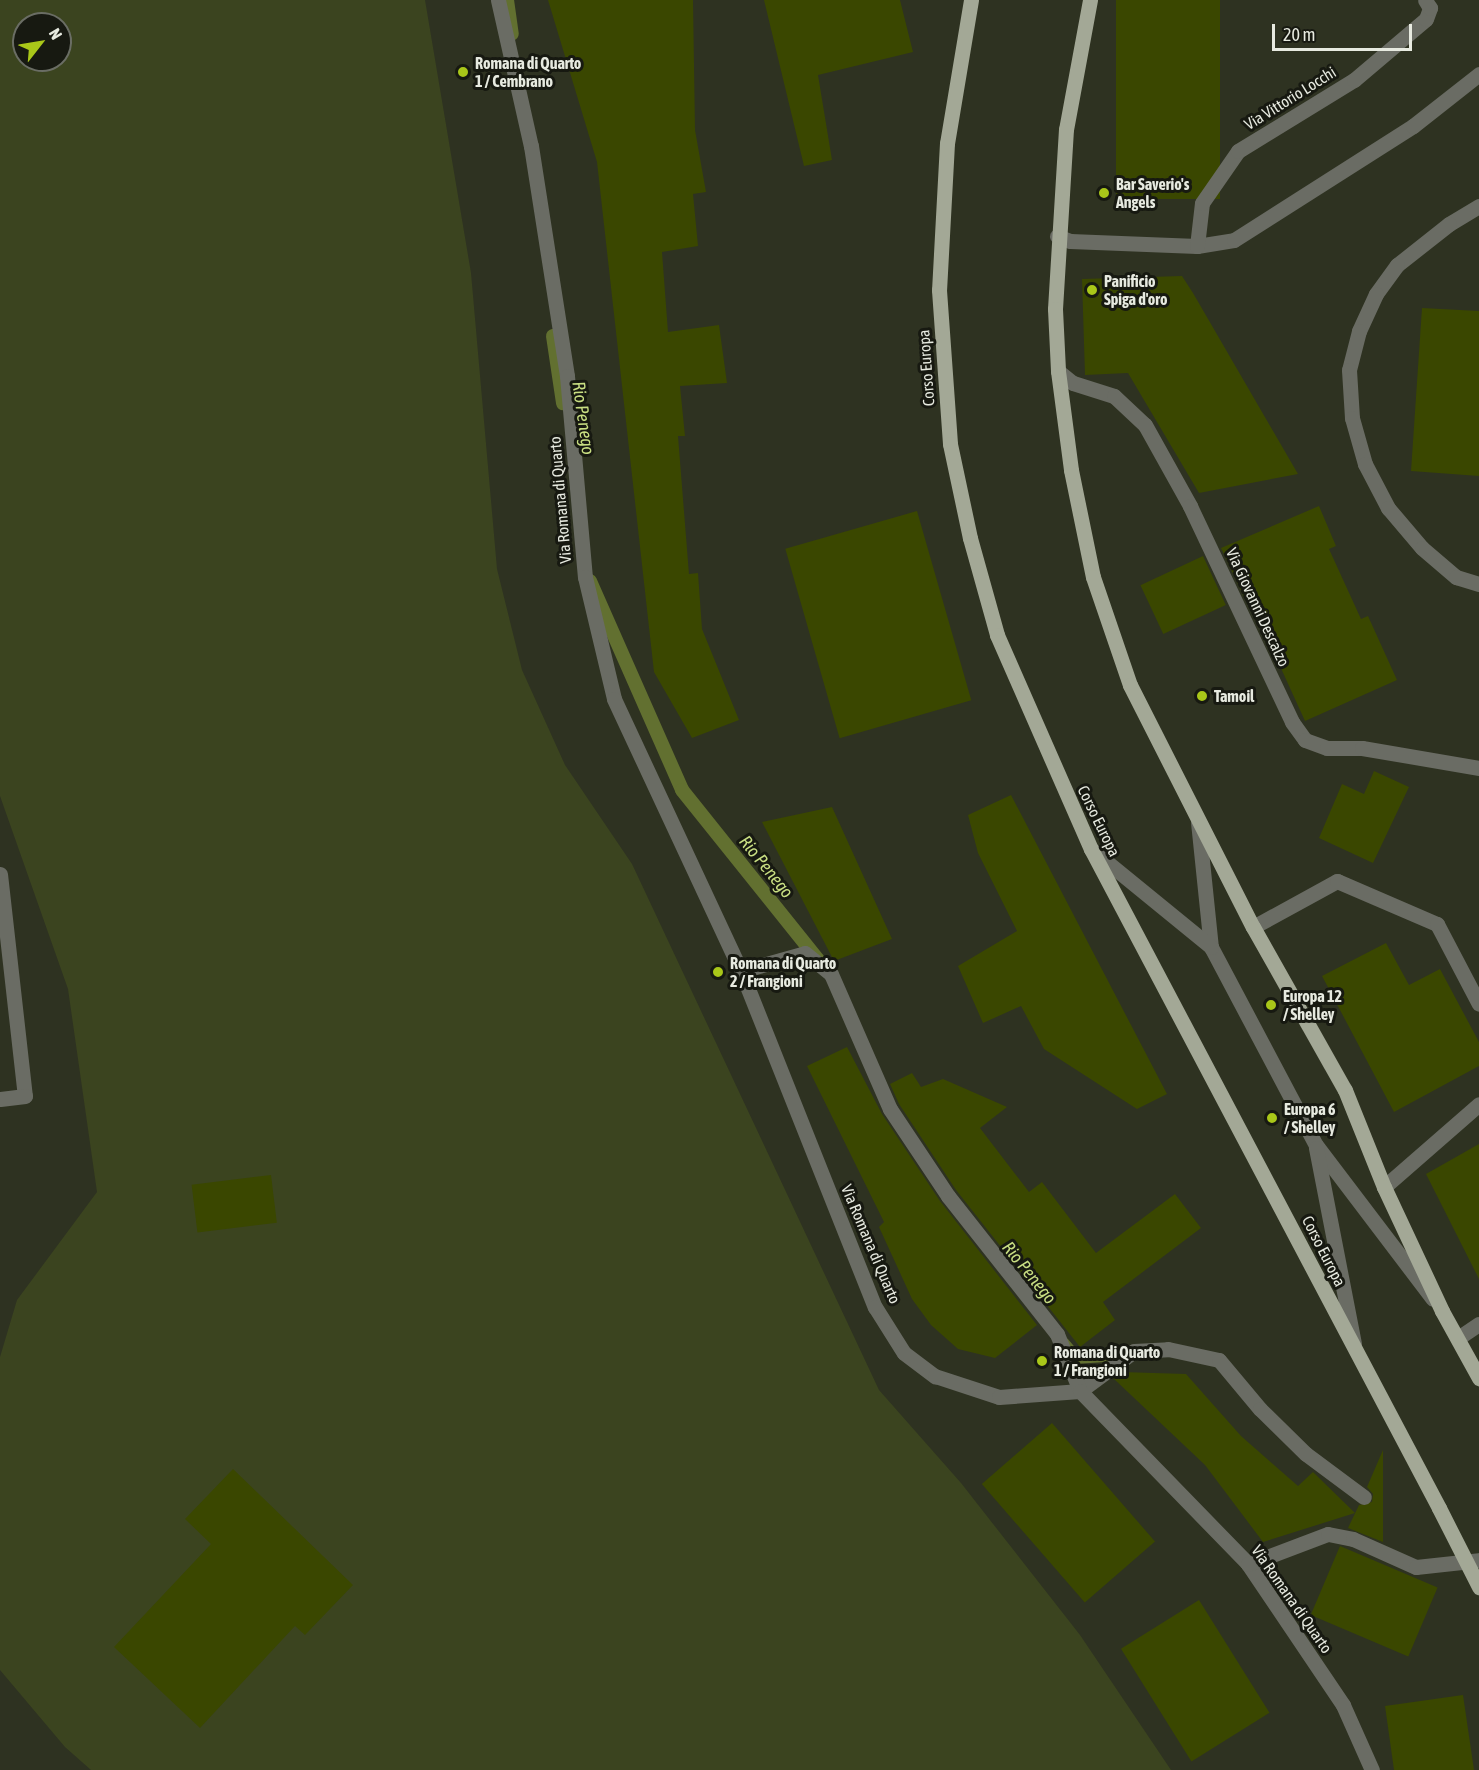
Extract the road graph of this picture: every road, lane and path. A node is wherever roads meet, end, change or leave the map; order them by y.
1 (498, 0) edge
2 (971, 0) edge
3 (1090, 0) edge
4 (1425, 0) edge
5 (1479, 74) edge
6 (1479, 206) edge
7 (1057, 236) junction
8 (1197, 246) junction
9 (1058, 371) junction
10 (1479, 584) edge
11 (1479, 768) edge
12 (1198, 822) junction
13 (1091, 849) junction
14 (0, 874) edge
15 (1253, 927) junction
16 (1212, 947) junction
17 (741, 971) junction
18 (1479, 1004) edge
19 (0, 1099) edge
20 (1479, 1104) edge
21 (1316, 1145) junction
22 (1384, 1187) junction
23 (1442, 1311) junction
24 (1479, 1324) edge
25 (1458, 1338) junction
26 (1355, 1349) junction
27 (1479, 1378) edge
28 (1080, 1391) junction
29 (1364, 1497) dead end
30 (1479, 1560) edge
31 (1248, 1564) junction
32 (1479, 1587) edge
33 (1372, 1770) edge

1 - 17 street, Via Romana di Quarto
2 - 13 main road, Corso Europa
3 - 7 main road
4 - 8 street, Via Vittorio Locchi
5 - 8 street
6 - 10 street
7 - 8 street
7 - 9 main road
9 - 11 street, Via Giovanni Descalzo
9 - 12 main road
12 - 15 main road
12 - 16 street
13 - 16 street
13 - 26 main road, Corso Europa
14 - 19 street
15 - 18 street
15 - 22 main road
16 - 21 street
17 - 28 street, Via Romana di Quarto
17 - 28 street, Via Romana di Quarto
20 - 22 street
21 - 23 street
21 - 26 street
22 - 23 main road
23 - 25 main road
24 - 25 street
25 - 27 main road
26 - 32 main road, Corso Europa, bridge
28 - 29 street
28 - 31 street, Via Romana di Quarto
30 - 31 street
31 - 33 street, Via Romana di Quarto

